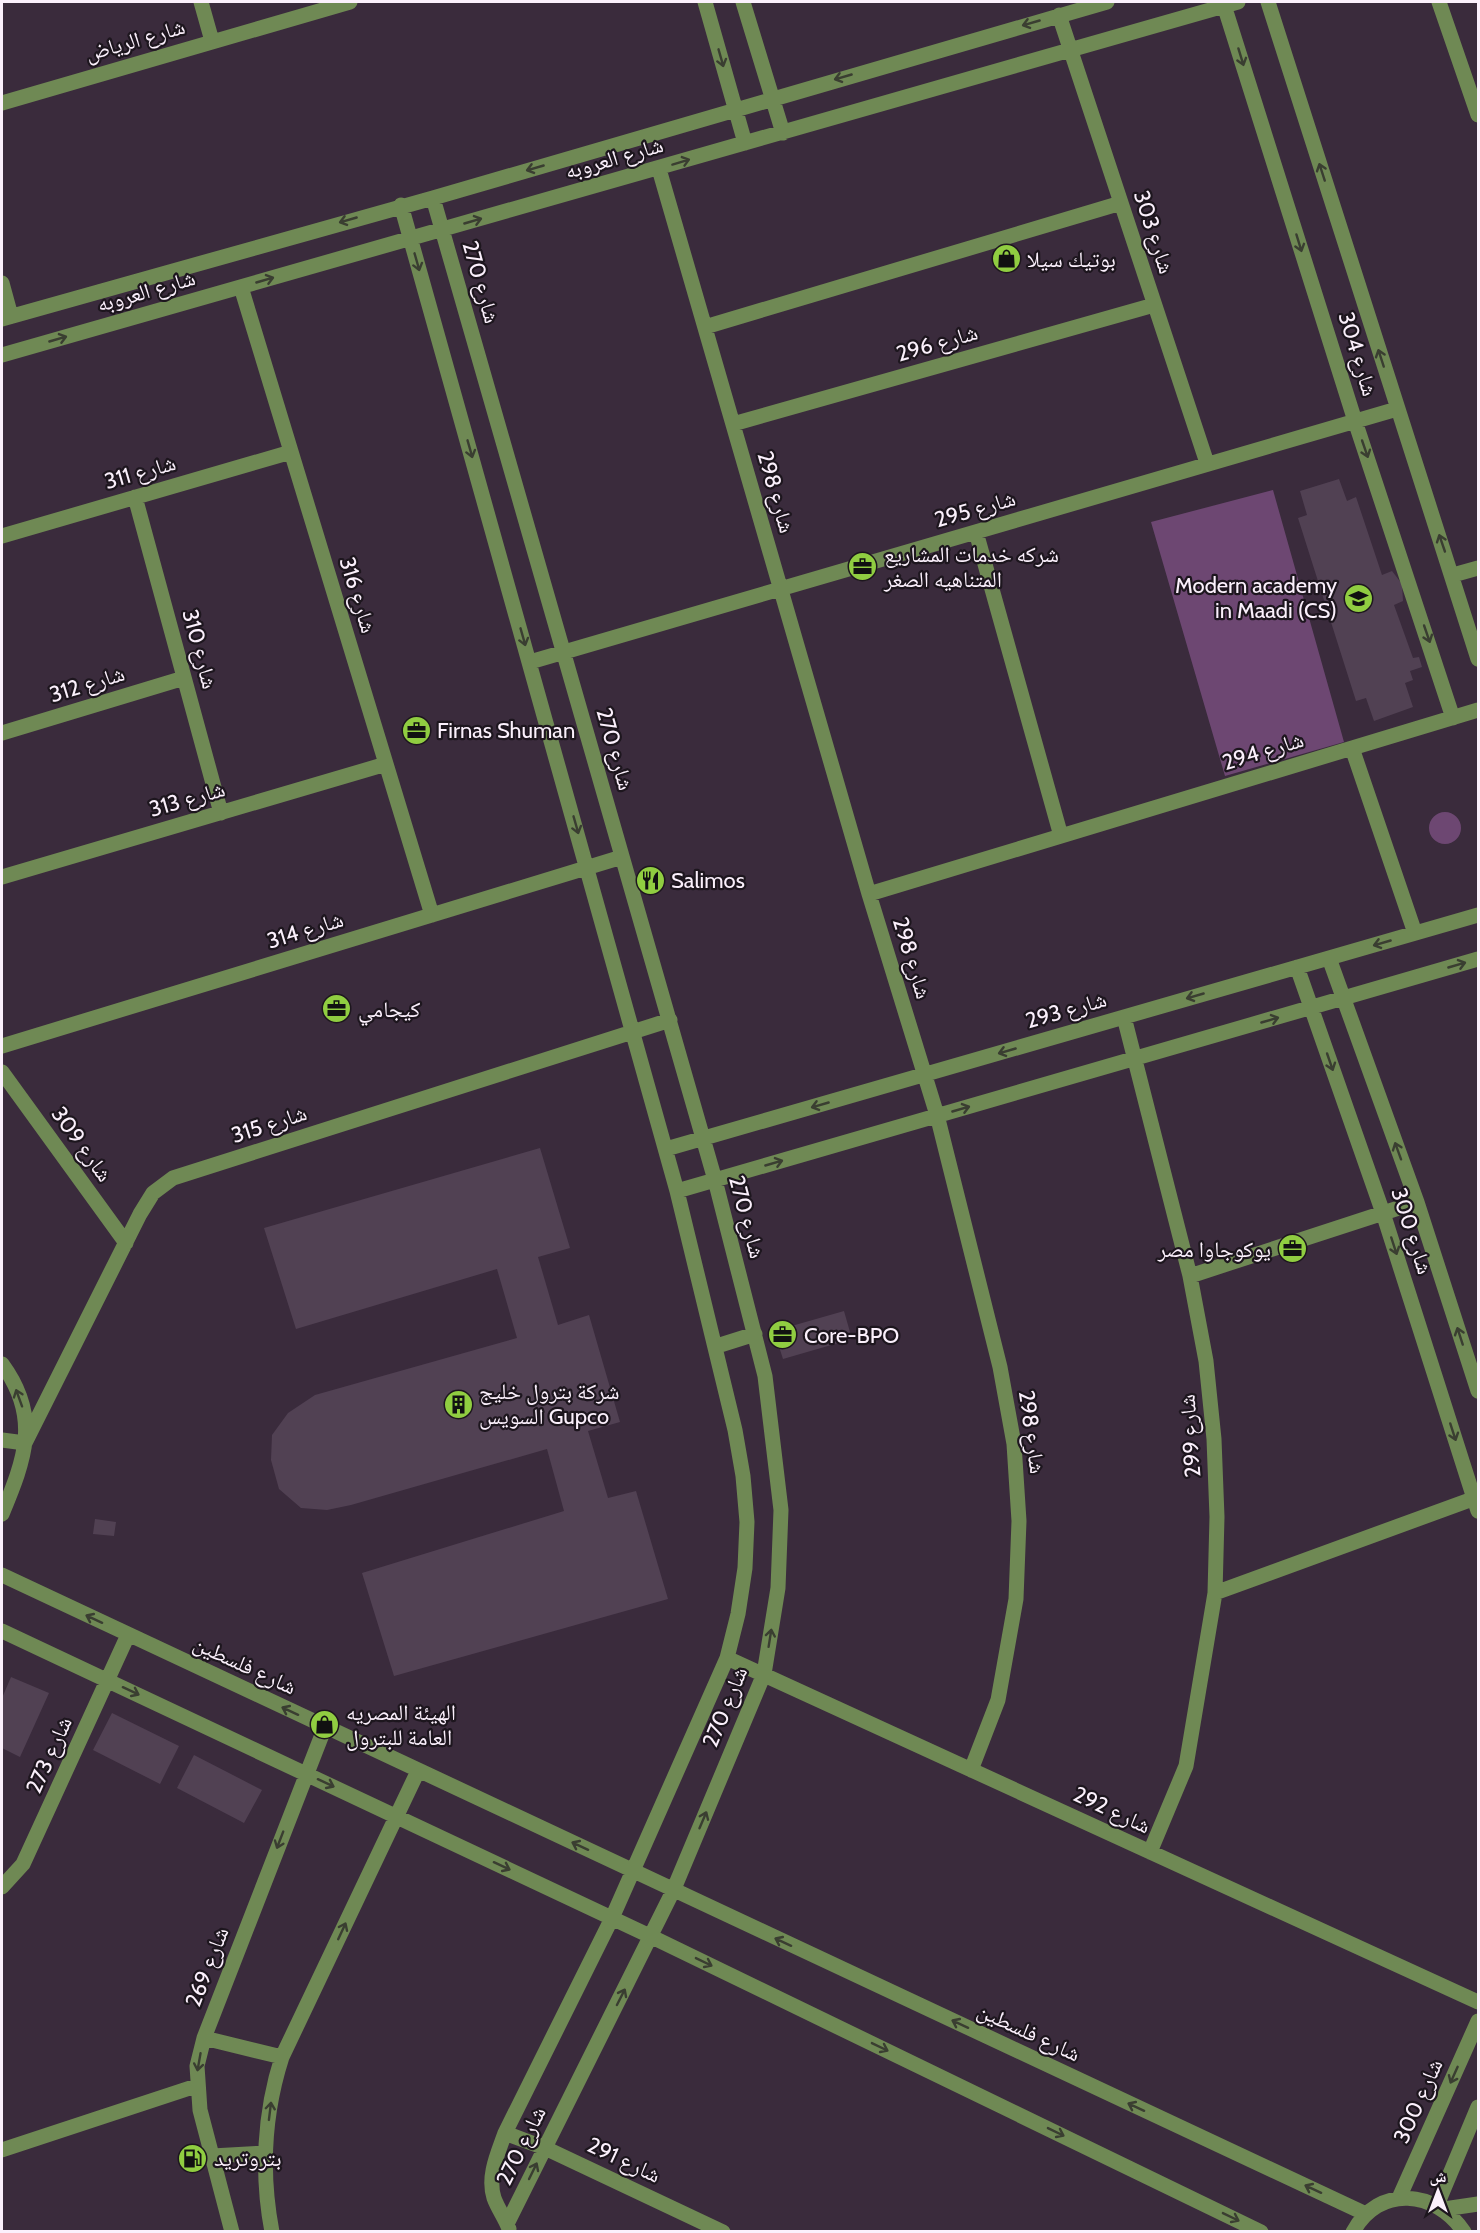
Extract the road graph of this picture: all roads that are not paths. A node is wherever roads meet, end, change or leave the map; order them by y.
1 (201, 2) edge
2 (350, 2) edge
3 (705, 2) edge
4 (743, 2) edge
5 (1107, 2) edge
6 (1268, 2) edge
7 (1439, 2) edge
8 (1229, 3) edge
9 (1059, 15) junction
10 (212, 41) junction
11 (1071, 50) junction
12 (772, 98) junction
13 (2, 103) edge
14 (735, 108) junction
15 (1479, 115) edge
16 (783, 133) junction
17 (746, 143) junction
18 (659, 169) junction
19 (433, 198) junction
20 (1120, 203) junction
21 (401, 205) junction
22 (442, 230) junction
23 (411, 239) junction
24 (2, 283) edge
25 (241, 287) junction
26 (1154, 305) junction
27 (6, 317) edge
28 (705, 327) junction
29 (2, 356) edge
30 (1397, 409) junction
31 (1355, 421) junction
32 (733, 424) junction
33 (291, 452) junction
34 (1206, 463) junction
35 (135, 497) junction
36 (976, 532) junction
37 (2, 536) edge
38 (1479, 568) edge
39 (1453, 575) junction
40 (780, 588) junction
41 (564, 652) junction
42 (1479, 659) edge
43 (530, 662) junction
44 (184, 678) junction
45 (1479, 710) edge
46 (1453, 718) junction
47 (2, 733) edge
48 (1352, 748) junction
49 (386, 764) junction
50 (221, 813) junction
51 (1061, 836) junction
52 (622, 857) junction
53 (588, 867) junction
54 (2, 877) edge
55 (869, 894) junction
56 (432, 915) junction
57 (1479, 915) edge
58 (1415, 933) junction
59 (1329, 958) junction
60 (1479, 959) edge
61 (1297, 967) junction
62 (1342, 998) junction
63 (1311, 1008) junction
64 (1124, 1017) junction
65 (670, 1020) junction
66 (634, 1031) junction
67 (2, 1046) edge
68 (1135, 1059) junction
69 (2, 1072) edge
70 (924, 1075) junction
71 (938, 1116) junction
72 (703, 1138) junction
73 (666, 1149) junction
74 (715, 1180) junction
75 (678, 1191) junction
76 (1417, 1202) junction
77 (1383, 1213) junction
78 (126, 1244) junction
79 (1190, 1276) junction
80 (755, 1334) junction
81 (717, 1346) junction
82 (2, 1364) edge
83 (1479, 1391) edge
84 (2, 1440) edge
85 (25, 1443) junction
86 (1477, 1502) edge
87 (2, 1514) edge
88 (2, 1575) edge
89 (1215, 1593) junction
90 (2, 1630) edge
91 (128, 1635) junction
92 (727, 1658) junction
93 (764, 1674) junction
94 (107, 1680) junction
95 (325, 1727) junction
96 (971, 1770) junction
97 (418, 1771) junction
98 (306, 1773) junction
99 (396, 1816) junction
100 (1150, 1852) junction
101 (633, 1871) junction
102 (2, 1887) edge
103 (674, 1890) junction
104 (612, 1918) junction
105 (652, 1937) junction
106 (1479, 2002) edge
107 (1479, 2021) edge
108 (204, 2037) junction
109 (282, 2056) junction
110 (196, 2086) junction
111 (1479, 2107) edge
112 (505, 2133) junction
113 (545, 2148) junction
114 (2, 2150) edge
115 (265, 2153) junction
116 (212, 2156) junction
117 (1399, 2198) junction
118 (1479, 2205) edge
119 (1441, 2207) junction
120 (1366, 2214) junction
121 (508, 2228) edge
122 (232, 2232) edge
123 (272, 2232) edge
124 (723, 2232) edge
125 (1261, 2232) edge
126 (1353, 2232) edge
127 (1464, 2232) edge

1 - 10 street
2 - 10 street, شارع الرياض
3 -> 14 street
4 - 12 street
5 - 9 street, شارع العروبه
30 -> 6 street, شارع 304
7 - 15 street
8 - 11 street, شارع العروبه
8 -> 31 street, شارع 304
9 - 11 street, شارع 303
9 -> 12 street, شارع العروبه
10 - 13 street, شارع الرياض
11 - 16 street, شارع العروبه
11 - 20 street, شارع 303
12 - 14 street, شارع العروبه
12 - 16 street
14 - 17 street
14 -> 19 street, شارع العروبه
16 - 17 street, شارع العروبه
18 -> 17 street, شارع العروبه
22 -> 18 street, شارع العروبه
18 - 28 street, شارع 298
19 - 21 street, شارع العروبه
19 - 22 street, شارع 270
20 - 26 street, شارع 303
20 - 28 street
21 - 23 street, شارع 270
21 -> 27 street, شارع العروبه
22 - 23 street, شارع العروبه
22 - 41 street, شارع 270
25 -> 23 street, شارع العروبه
23 -> 43 street, شارع 270
24 - 27 street
29 -> 25 street, شارع العروبه
25 - 33 street, شارع 316
26 - 32 street, شارع 296
26 - 34 street, شارع 303
28 - 32 street, شارع 298
30 - 31 street, شارع 295
39 -> 30 street, شارع 304
31 - 34 street, شارع 295
31 -> 46 street, شارع 304
32 - 40 street, شارع 298
33 - 35 street, شارع 311
33 - 49 street, شارع 316
34 - 36 street, شارع 295
35 - 37 street, شارع 311
35 - 44 street, شارع 310
36 - 40 street, شارع 295
36 - 51 street
38 - 39 street
39 - 42 street, شارع 304
40 - 41 street, شارع 295
40 - 55 street, شارع 298
41 - 43 street, شارع 295
41 - 52 street, شارع 270
43 -> 53 street, شارع 270
44 - 47 street, شارع 312
44 - 50 street, شارع 310
45 - 46 street, شارع 294
46 - 48 street, شارع 294
48 - 51 street, شارع 294
48 - 58 street
49 - 50 street, شارع 313
49 - 56 street, شارع 316
50 - 54 street, شارع 313
51 - 55 street, شارع 294
52 - 53 street, شارع 314
52 - 65 street, شارع 270
53 - 56 street, شارع 314
53 - 66 street, شارع 270
55 - 70 street, شارع 298
56 - 67 street, شارع 314
57 - 58 street, شارع 293
58 -> 59 street, شارع 293
59 - 61 street, شارع 293
59 - 62 street, شارع 300
62 -> 60 street
61 - 63 street, شارع 300
61 -> 64 street, شارع 293
62 - 63 street
76 -> 62 street, شارع 300
68 -> 63 street
63 -> 77 street, شارع 300
64 - 68 street, شارع 299
64 -> 70 street, شارع 293
65 - 66 street, شارع 315
65 - 72 street, شارع 270
66 - 73 street, شارع 270
66 - 78 street, شارع 315
71 -> 68 street
68 - 79 street, شارع 299
69 - 78 street, شارع 309
70 - 71 street, شارع 298
70 -> 72 street, شارع 293
74 -> 71 street
71 - 96 street, شارع 298
72 - 73 street, شارع 293
72 - 74 street, شارع 270
73 - 75 street, شارع 270
74 - 75 street
74 - 80 street, شارع 270
75 - 81 street, شارع 270
76 - 77 street
83 -> 76 street, شارع 300
77 - 79 street
77 -> 86 street, شارع 300
78 - 85 street, شارع 315
79 - 89 street, شارع 299
80 - 81 street
93 -> 80 street, شارع 270
81 - 92 street, شارع 270
85 -> 82 street
84 - 85 street
85 - 87 street
86 - 89 street
91 -> 88 street, شارع فلسطين
89 - 100 street, شارع 299
90 - 94 street
91 - 94 street, شارع 273
95 -> 91 street, شارع فلسطين
92 - 93 street, شارع 292
92 - 101 street, شارع 270
93 - 96 street, شارع 292
103 -> 93 street, شارع 270
94 -> 98 street
94 - 102 street, شارع 273
95 - 97 street, شارع فلسطين
95 - 98 street, شارع 269
96 - 100 street, شارع 292
97 - 99 street
101 -> 97 street, شارع فلسطين
98 -> 99 street
98 -> 108 street, شارع 269
99 -> 104 street
109 -> 99 street
100 - 106 street, شارع 292
101 - 103 street, شارع فلسطين
101 - 104 street, شارع 270
103 - 105 street, شارع 270
120 -> 103 street, شارع فلسطين
104 - 105 street
104 - 112 street, شارع 270
113 -> 105 street, شارع 270
105 -> 125 street
107 -> 117 street, شارع 300
108 - 109 street
108 -> 110 street, شارع 269
115 -> 109 street
110 - 114 street
110 - 116 street, شارع 269
111 - 119 street
112 - 113 street, شارع 291
112 - 121 street, شارع 270
121 -> 113 street, شارع 270
113 - 124 street, شارع 291
115 - 116 street
115 - 123 street
116 - 122 street, شارع 269
117 - 119 street
117 - 120 street
118 - 119 street
119 - 127 street
120 - 126 street

